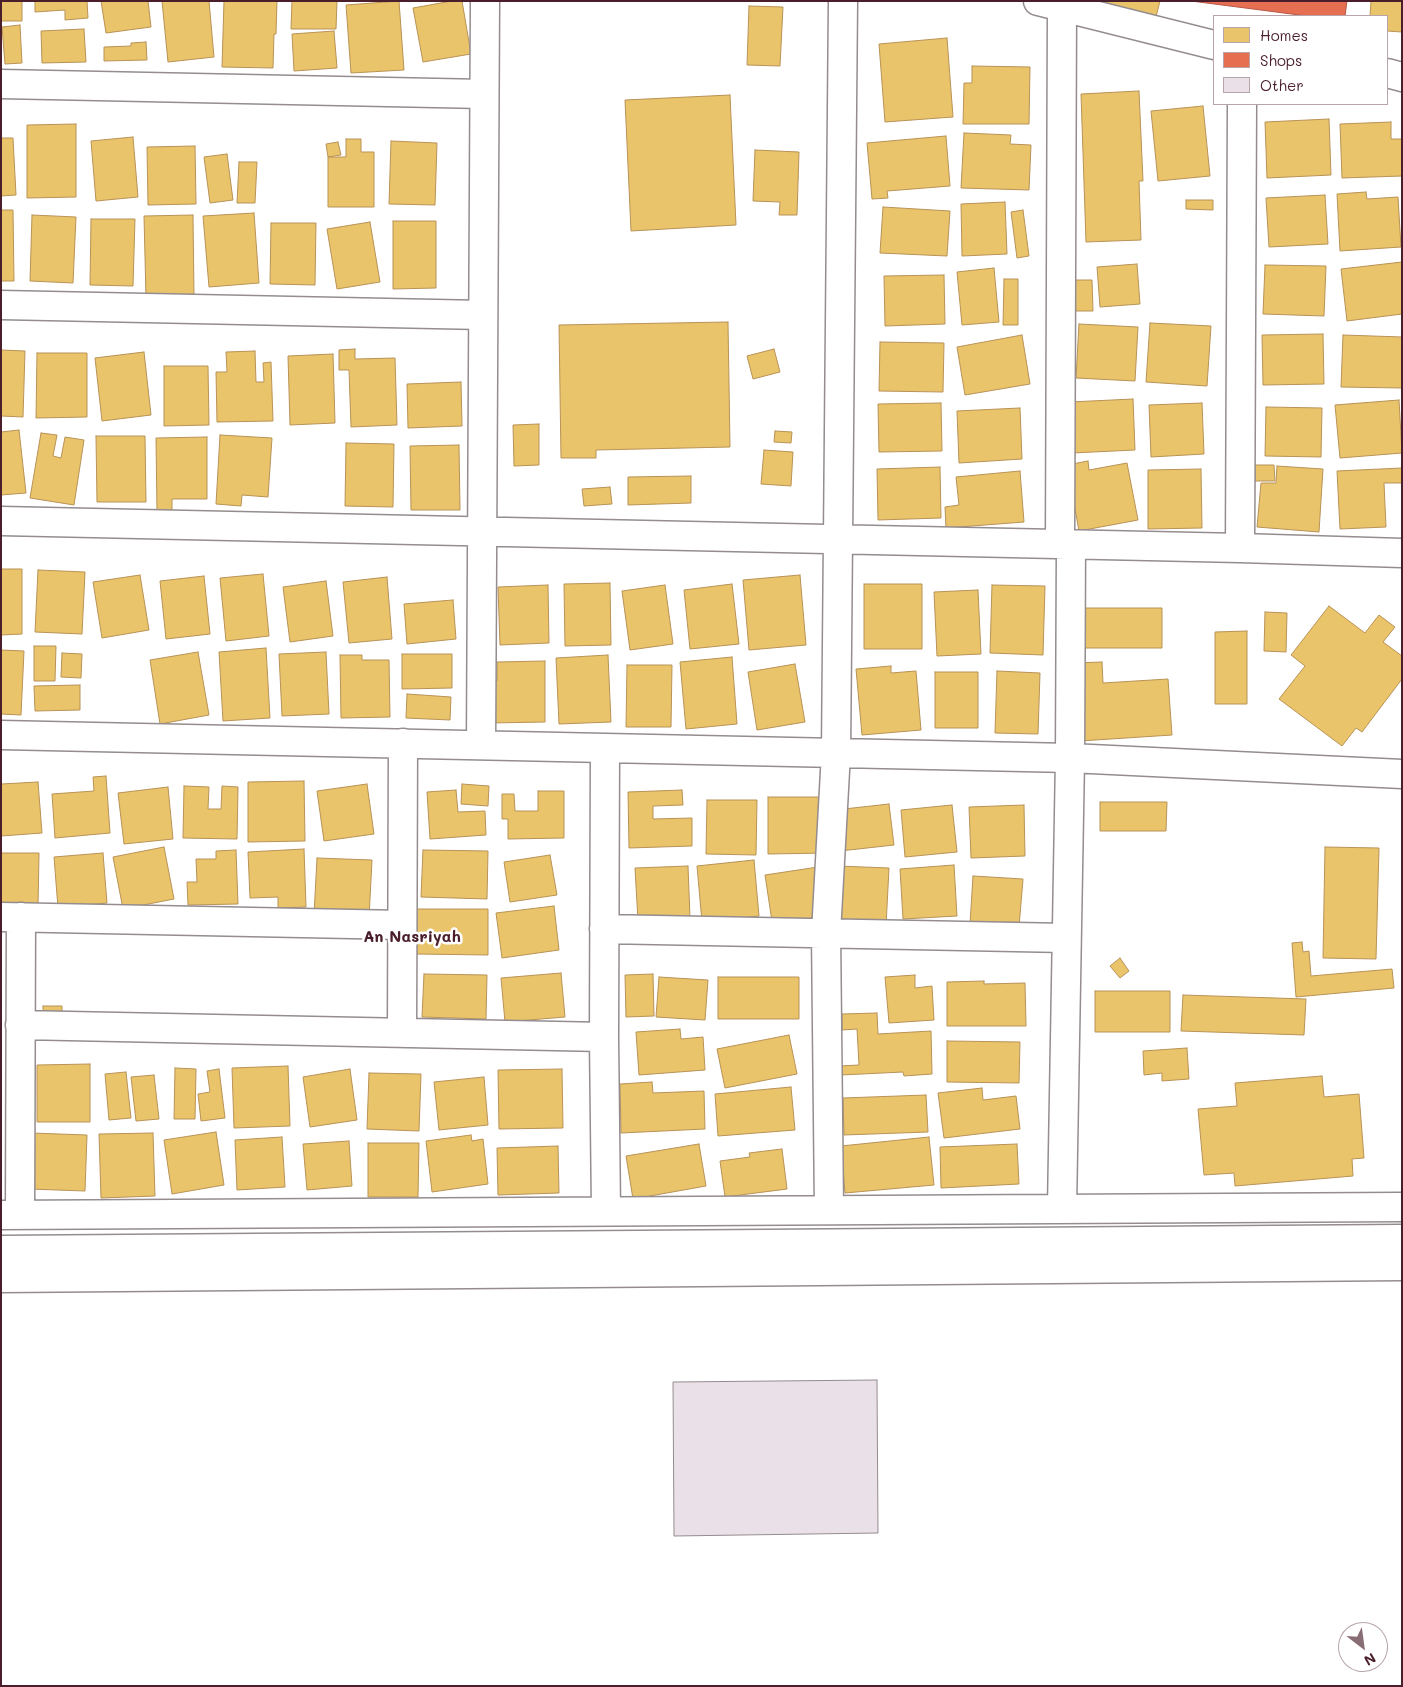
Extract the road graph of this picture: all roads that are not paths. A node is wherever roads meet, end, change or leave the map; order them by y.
1 (485, 1) edge
2 (843, 1) edge
3 (1050, 4) edge
4 (1213, 45) edge
5 (1388, 73) edge
6 (1402, 77) edge
7 (1, 84) edge
8 (484, 94) junction
9 (1242, 105) edge
10 (1, 305) edge
11 (483, 315) junction
12 (1, 521) edge
13 (482, 531) junction
14 (838, 539) junction
15 (1066, 544) junction
16 (1240, 548) junction
17 (1402, 552) edge
18 (1, 735) edge
19 (403, 743) junction
20 (481, 745) junction
21 (605, 748) junction
22 (836, 753) junction
23 (1070, 758) junction
24 (1402, 774) edge
25 (11, 917) edge
26 (402, 925) junction
27 (604, 929) junction
28 (826, 933) junction
29 (1066, 938) junction
30 (20, 1025) junction
31 (402, 1033) junction
32 (604, 1036) junction
33 (1402, 1207) edge
34 (1062, 1208) junction
35 (829, 1210) junction
36 (606, 1211) junction
37 (10, 1215) edge
38 (1402, 1239) edge
39 (1, 1250) edge
40 (1402, 1266) edge
41 (1, 1278) edge

1 - 8 street
2 - 14 street
3 - 4 street
3 - 15 street
5 - 6 street
7 - 8 street
8 - 11 street
9 - 16 street
10 - 11 street
11 - 13 street
12 - 13 street
13 - 14 street
13 - 20 street
14 - 15 street
14 - 22 street
15 - 16 street
15 - 23 street
16 - 17 street
18 - 19 street
19 - 20 street
19 - 26 street
20 - 21 street
21 - 22 street
21 - 27 street
22 - 23 street
22 - 28 street
23 - 24 street
23 - 29 street
25 - 26 street
25 - 30 street
26 - 31 street
27 - 28 street
27 - 32 street
28 - 29 street
28 - 35 street
29 - 34 street
30 - 31 street
30 - 37 street
31 - 32 street
32 - 36 street
33 - 34 street
34 - 35 street
35 - 36 street
36 - 37 street
38 - 39 street
40 - 41 street

